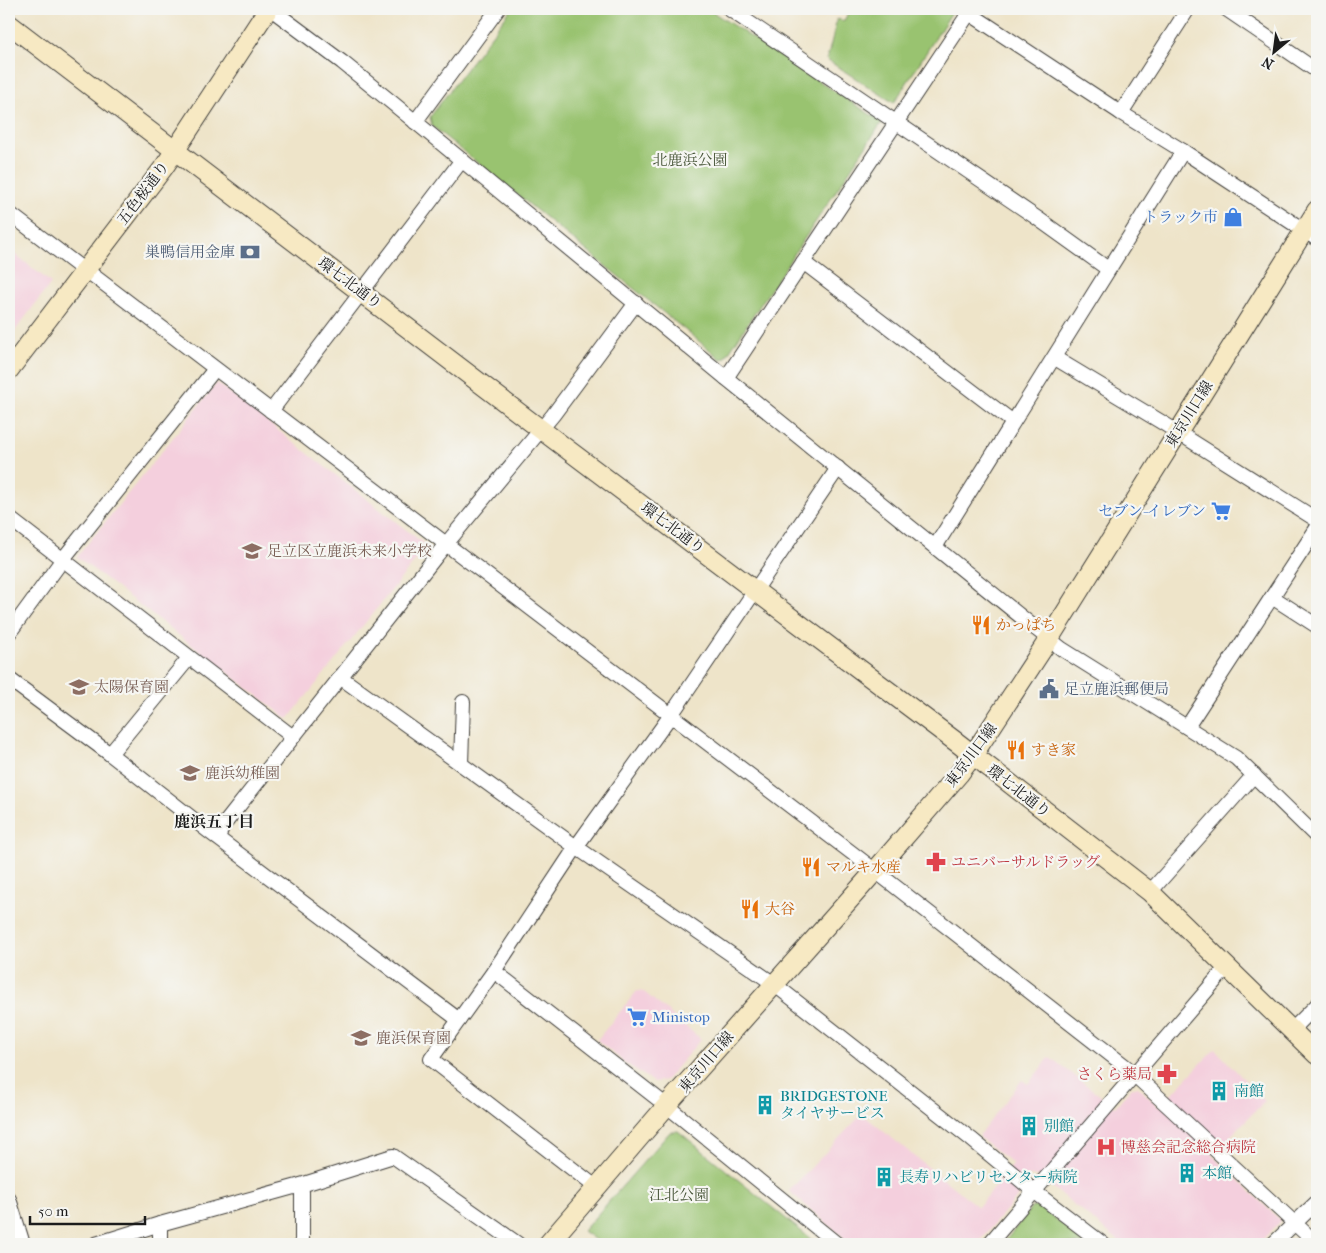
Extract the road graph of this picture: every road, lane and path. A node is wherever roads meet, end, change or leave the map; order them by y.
1 (270, 9) edge
2 (498, 9) edge
3 (729, 9) edge
4 (1188, 9) edge
5 (1230, 10) edge
6 (966, 11) edge
7 (9, 24) edge
8 (1317, 71) edge
9 (1121, 113) junction
10 (415, 122) junction
11 (896, 123) junction
12 (176, 150) junction
13 (1183, 151) junction
14 (462, 160) junction
15 (1317, 210) edge
16 (9, 213) edge
17 (1311, 234) edge
18 (803, 262) junction
19 (1108, 269) junction
20 (85, 270) junction
21 (361, 292) junction
22 (636, 302) junction
23 (1054, 358) junction
24 (216, 368) junction
25 (9, 370) edge
26 (726, 378) junction
27 (271, 411) junction
28 (1013, 422) junction
29 (541, 429) junction
30 (1177, 432) junction
31 (838, 468) junction
32 (9, 518) edge
33 (1317, 520) edge
34 (1317, 528) edge
35 (445, 544) junction
36 (935, 547) junction
37 (63, 559) junction
38 (756, 590) junction
39 (1272, 597) junction
40 (1317, 626) edge
41 (9, 633) edge
42 (1049, 639) junction
43 (189, 658) junction
44 (340, 677) junction
45 (9, 679) edge
46 (463, 702) dead end
47 (671, 715) junction
48 (1187, 727) junction
49 (293, 737) junction
50 (110, 754) junction
51 (973, 755) junction
52 (460, 764) junction
53 (1254, 775) junction
54 (1317, 837) edge
55 (218, 838) junction
56 (576, 847) junction
57 (875, 871) junction
58 (1150, 892) junction
59 (1227, 967) junction
60 (494, 971) junction
61 (774, 984) junction
62 (1317, 1005) edge
63 (459, 1020) junction
64 (1292, 1030) junction
65 (1317, 1055) edge
66 (1135, 1074) junction
67 (667, 1106) junction
68 (301, 1184) junction
69 (597, 1188) junction
70 (1035, 1192) junction
71 (9, 1200) edge
72 (1317, 1202) edge
73 (1295, 1223) junction
74 (160, 1224) junction
75 (23, 1244) edge
76 (96, 1244) edge
77 (160, 1244) edge
78 (302, 1244) edge
79 (518, 1244) edge
80 (548, 1244) edge
81 (837, 1244) edge
82 (989, 1244) edge
83 (1103, 1244) edge
84 (1273, 1244) edge
85 (1317, 1244) edge

1 - 10 street
1 - 12 street, 五色桜通り
2 - 10 street
3 - 11 street
4 - 9 street
5 - 8 street
6 - 9 street
6 - 11 street
7 - 12 street, 環七北通り
9 - 13 street
10 - 14 street
11 - 18 street
11 - 19 street
12 - 20 street, 五色桜通り
12 - 21 street, 環七北通り
13 - 17 street
13 - 19 street
14 - 21 street
14 - 22 street
15 - 17 street, 東京川口線
16 - 20 street
17 - 30 street, 東京川口線
18 - 26 street
18 - 28 street
19 - 23 street
20 - 24 street
20 - 25 street, 五色桜通り
21 - 27 street
21 - 29 street, 環七北通り
22 - 26 street
22 - 29 street
23 - 28 street
23 - 30 street
24 - 27 street
24 - 37 street
26 - 31 street
27 - 35 street
28 - 36 street
29 - 35 street
29 - 38 street, 環七北通り
30 - 33 street
30 - 42 street, 東京川口線
31 - 36 street
31 - 38 street
32 - 37 street
34 - 39 street
35 - 44 street
35 - 47 street
36 - 42 street
37 - 41 street
37 - 43 street
38 - 47 street
38 - 51 street, 環七北通り
39 - 40 street
39 - 48 street
42 - 48 street
42 - 51 street, 東京川口線
43 - 49 street
43 - 50 street
44 - 49 street
44 - 52 street
45 - 50 street
46 - 52 street
47 - 56 street
47 - 57 street
48 - 53 street
49 - 55 street
50 - 55 street
51 - 57 street, 東京川口線
51 - 58 street, 環七北通り
52 - 56 street
53 - 54 street
53 - 58 street
55 - 63 street
56 - 60 street
56 - 61 street
57 - 61 street, 東京川口線
57 - 66 street
58 - 59 street, 環七北通り
59 - 64 street, 環七北通り
59 - 66 street
60 - 63 street
60 - 67 street
61 - 67 street, 東京川口線
61 - 70 street
62 - 64 street
63 - 69 street
64 - 65 street, 環七北通り
66 - 70 street
66 - 73 street
67 - 69 street, 東京川口線
67 - 81 street
68 - 74 street
68 - 78 street
68 - 79 street
69 - 80 street, 東京川口線
70 - 82 street
70 - 83 street
71 - 75 street
72 - 73 street
73 - 84 street
73 - 85 street
74 - 76 street
74 - 77 street

